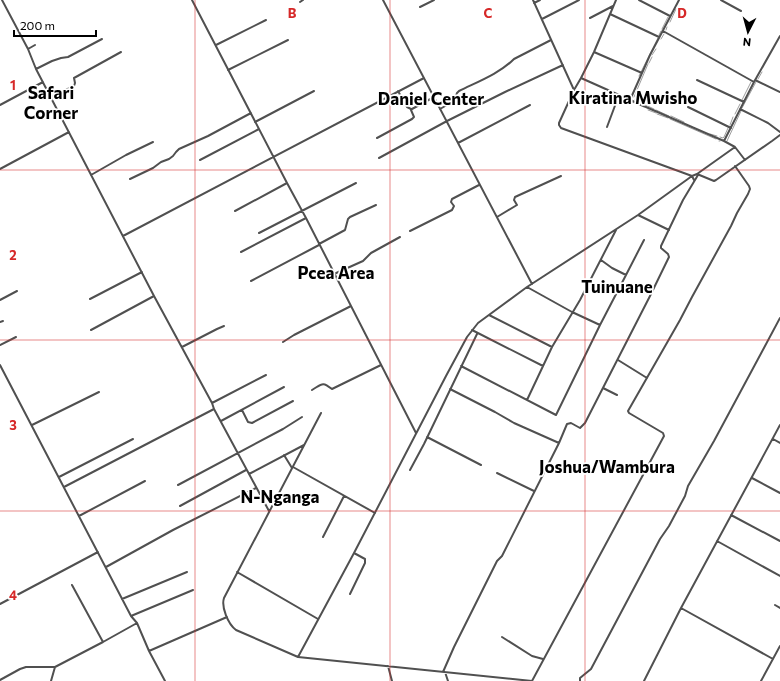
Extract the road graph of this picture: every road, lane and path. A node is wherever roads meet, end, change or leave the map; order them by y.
1 (2, 0) edge
2 (192, 0) edge
3 (303, 0) edge
4 (383, 0) edge
5 (434, 0) edge
6 (533, 0) edge
7 (540, 0) edge
8 (579, 0) edge
9 (616, 0) edge
10 (639, 0) edge
11 (679, 0) edge
12 (721, 0) edge
13 (300, 2) dead end
14 (534, 3) junction
15 (614, 5) junction
16 (420, 7) dead end
17 (741, 11) dead end
18 (610, 14) junction
19 (670, 16) junction
20 (590, 18) dead end
21 (542, 19) junction
22 (266, 20) dead end
23 (663, 31) junction
24 (780, 36) edge
25 (660, 37) junction
26 (102, 39) dead end
27 (288, 40) dead end
28 (551, 40) junction
29 (35, 45) dead end
30 (216, 45) junction
31 (28, 49) junction
32 (121, 52) dead end
33 (594, 52) junction
34 (563, 65) junction
35 (36, 69) junction
36 (228, 70) junction
37 (642, 73) junction
38 (424, 78) junction
39 (581, 78) junction
40 (697, 80) dead end
41 (755, 81) junction
42 (43, 82) junction
43 (574, 90) junction
44 (314, 91) dead end
45 (398, 91) junction
46 (780, 92) edge
47 (620, 94) junction
48 (434, 97) junction
49 (51, 98) junction
50 (630, 100) junction
51 (744, 102) junction
52 (0, 105) edge
53 (530, 105) dead end
54 (688, 107) dead end
55 (740, 109) junction
56 (411, 110) junction
57 (440, 110) junction
58 (250, 113) junction
59 (447, 121) junction
60 (256, 122) junction
61 (607, 126) dead end
62 (731, 128) junction
63 (259, 129) junction
64 (69, 132) junction
65 (780, 133) edge
66 (377, 138) dead end
67 (724, 141) junction
68 (153, 142) dead end
69 (458, 143) junction
70 (734, 148) junction
71 (273, 157) junction
72 (379, 158) dead end
73 (200, 160) dead end
74 (745, 160) junction
75 (735, 166) junction
76 (0, 169) edge
77 (91, 175) junction
78 (698, 175) junction
79 (561, 176) dead end
80 (692, 176) junction
81 (130, 179) dead end
82 (694, 180) junction
83 (356, 182) dead end
84 (287, 183) junction
85 (480, 184) junction
86 (376, 205) dead end
87 (235, 211) dead end
88 (302, 211) junction
89 (638, 215) junction
90 (497, 217) junction
91 (306, 218) junction
92 (617, 228) junction
93 (669, 230) junction
94 (410, 231) dead end
95 (259, 233) dead end
96 (123, 236) junction
97 (400, 236) dead end
98 (644, 240) dead end
99 (319, 245) junction
100 (241, 252) dead end
101 (601, 260) junction
102 (142, 272) junction
103 (334, 274) junction
104 (626, 275) junction
105 (251, 281) dead end
106 (532, 284) junction
107 (527, 288) junction
108 (17, 291) dead end
109 (154, 296) junction
110 (90, 299) dead end
111 (0, 300) edge
112 (351, 306) junction
113 (572, 312) junction
114 (489, 315) junction
115 (780, 318) edge
116 (3, 320) dead end
117 (0, 322) edge
118 (600, 325) junction
119 (224, 326) dead end
120 (91, 330) dead end
121 (472, 330) junction
122 (477, 334) junction
123 (16, 337) dead end
124 (283, 342) dead end
125 (0, 345) edge
126 (182, 347) junction
127 (552, 347) junction
128 (618, 360) junction
129 (0, 365) edge
130 (381, 365) junction
131 (461, 366) junction
132 (543, 366) junction
133 (266, 375) dead end
134 (647, 378) junction
135 (284, 387) dead end
136 (603, 388) junction
137 (450, 389) junction
138 (312, 390) dead end
139 (99, 392) dead end
140 (617, 395) dead end
141 (527, 400) junction
142 (293, 401) dead end
143 (212, 403) junction
144 (214, 409) junction
145 (242, 410) junction
146 (322, 413) dead end
147 (302, 417) dead end
148 (221, 421) junction
149 (32, 425) junction
150 (780, 425) edge
151 (416, 433) junction
152 (427, 438) junction
153 (133, 439) dead end
154 (773, 440) junction
155 (559, 443) junction
156 (780, 443) edge
157 (305, 444) junction
158 (238, 452) junction
159 (284, 455) junction
160 (481, 465) dead end
161 (292, 468) junction
162 (246, 470) junction
163 (410, 470) dead end
164 (497, 473) dead end
165 (249, 474) junction
166 (58, 477) junction
167 (752, 478) junction
168 (145, 481) dead end
169 (178, 485) dead end
170 (64, 487) junction
171 (256, 488) junction
172 (534, 492) junction
173 (780, 493) edge
174 (344, 496) junction
175 (180, 506) dead end
176 (269, 511) junction
177 (375, 513) junction
178 (731, 515) junction
179 (79, 516) junction
180 (323, 536) dead end
181 (717, 541) junction
182 (780, 542) edge
183 (98, 552) junction
184 (354, 553) junction
185 (106, 567) junction
186 (187, 572) dead end
187 (237, 572) junction
188 (780, 576) edge
189 (72, 585) dead end
190 (194, 590) dead end
191 (350, 594) dead end
192 (122, 599) junction
193 (0, 604) edge
194 (774, 605) dead end
195 (681, 608) junction
196 (780, 608) edge
197 (131, 616) junction
198 (227, 617) junction
199 (318, 619) junction
200 (137, 622) junction
201 (502, 637) dead end
202 (103, 642) junction
203 (780, 646) edge
204 (149, 651) junction
205 (298, 657) junction
206 (543, 659) junction
207 (773, 659) junction
208 (388, 666) junction
209 (55, 667) junction
210 (444, 672) junction
211 (0, 680) edge
212 (51, 681) edge
213 (165, 681) edge
214 (392, 681) edge
215 (448, 681) edge
216 (532, 681) edge
217 (580, 681) edge
218 (644, 681) edge
219 (761, 681) edge

1 - 31 street
2 - 30 street
3 - 13 street
4 - 38 street
5 - 16 street
6 - 14 street
7 - 14 street
8 - 21 street
9 - 15 street
10 - 19 street
11 - 19 street
12 - 17 street
14 - 21 street
15 - 18 street
15 - 20 street
18 - 25 street
18 - 33 street
19 - 23 street
21 - 28 street
22 - 30 street
23 - 25 street
23 - 41 street
24 - 41 street
25 - 37 street
26 - 35 street
27 - 36 street
28 - 34 street
28 - 57 street
29 - 31 street
30 - 36 street
31 - 35 street
32 - 49 street
33 - 37 street
33 - 39 street
34 - 43 street
34 - 59 street
35 - 42 street
36 - 58 street
37 - 50 street
38 - 45 street
38 - 48 street
39 - 43 street
39 - 47 street
40 - 51 street
41 - 46 street
41 - 51 street
42 - 49 street
42 - 52 street
43 - 80 street
44 - 60 street
45 - 56 street
45 - 71 street
47 - 50 street
47 - 61 street
48 - 56 street
48 - 57 street
49 - 64 street
50 - 67 street
51 - 55 street
53 - 69 street
54 - 62 street
55 - 62 street
55 - 65 street
56 - 66 street
57 - 59 street
58 - 60 street
58 - 81 street
59 - 69 street
59 - 72 street
60 - 63 street
62 - 67 street
63 - 71 street
63 - 73 street
64 - 76 street
64 - 77 street
65 - 74 street
67 - 70 street
68 - 77 street
69 - 85 street
70 - 74 street
70 - 78 street
71 - 84 street
71 - 96 street
74 - 75 street
75 - 78 street
75 - 134 street
77 - 96 street
78 - 80 street
78 - 82 street
79 - 90 street
80 - 82 street
80 - 89 street
82 - 93 street
83 - 88 street
84 - 87 street
84 - 88 street
85 - 90 street
85 - 94 street
86 - 99 street
88 - 91 street
88 - 95 street
89 - 92 street
89 - 93 street
90 - 106 street
91 - 99 street
91 - 100 street
92 - 101 street
92 - 106 street
93 - 128 street
96 - 102 street
97 - 103 street
98 - 104 street
99 - 103 street
99 - 105 street
101 - 104 street
101 - 113 street
102 - 109 street
102 - 110 street
103 - 112 street
104 - 118 street
106 - 107 street
107 - 113 street
107 - 114 street
108 - 111 street
109 - 120 street
109 - 126 street
112 - 124 street
112 - 130 street
113 - 118 street
113 - 127 street
114 - 121 street
114 - 127 street
115 - 217 street
116 - 117 street
118 - 141 street
119 - 126 street
121 - 122 street
121 - 151 street
122 - 131 street
122 - 132 street
123 - 125 street
126 - 143 street
127 - 132 street
128 - 134 street
128 - 136 street
129 - 149 street
130 - 138 street
130 - 151 street
131 - 137 street
131 - 141 street
132 - 141 street
133 - 143 street
134 - 206 street
135 - 145 street
136 - 140 street
136 - 155 street
137 - 152 street
137 - 155 street
139 - 149 street
142 - 145 street
143 - 144 street
144 - 148 street
144 - 170 street
145 - 148 street
146 - 157 street
147 - 158 street
148 - 158 street
149 - 166 street
150 - 154 street
151 - 177 street
152 - 160 street
152 - 163 street
153 - 166 street
154 - 156 street
154 - 167 street
155 - 172 street
157 - 159 street
157 - 161 street
158 - 162 street
158 - 169 street
159 - 161 street
159 - 165 street
161 - 174 street
161 - 176 street
162 - 165 street
162 - 175 street
164 - 172 street
165 - 171 street
166 - 170 street
167 - 173 street
167 - 178 street
168 - 179 street
170 - 179 street
171 - 176 street
171 - 185 street
172 - 210 street
174 - 177 street
174 - 180 street
176 - 187 street
177 - 184 street
178 - 181 street
178 - 182 street
179 - 183 street
181 - 188 street
181 - 195 street
183 - 185 street
183 - 193 street
184 - 191 street
184 - 199 street
185 - 192 street
186 - 192 street
187 - 198 street
187 - 199 street
189 - 202 street
190 - 197 street
192 - 197 street
194 - 196 street
195 - 207 street
195 - 218 street
197 - 200 street
198 - 204 street
198 - 205 street
199 - 205 street
200 - 202 street
200 - 204 street
201 - 206 street
202 - 209 street
203 - 207 street
204 - 213 street
205 - 208 street
206 - 216 street
207 - 219 street
208 - 210 street
208 - 214 street
209 - 211 street
209 - 212 street
210 - 215 street
210 - 216 street

